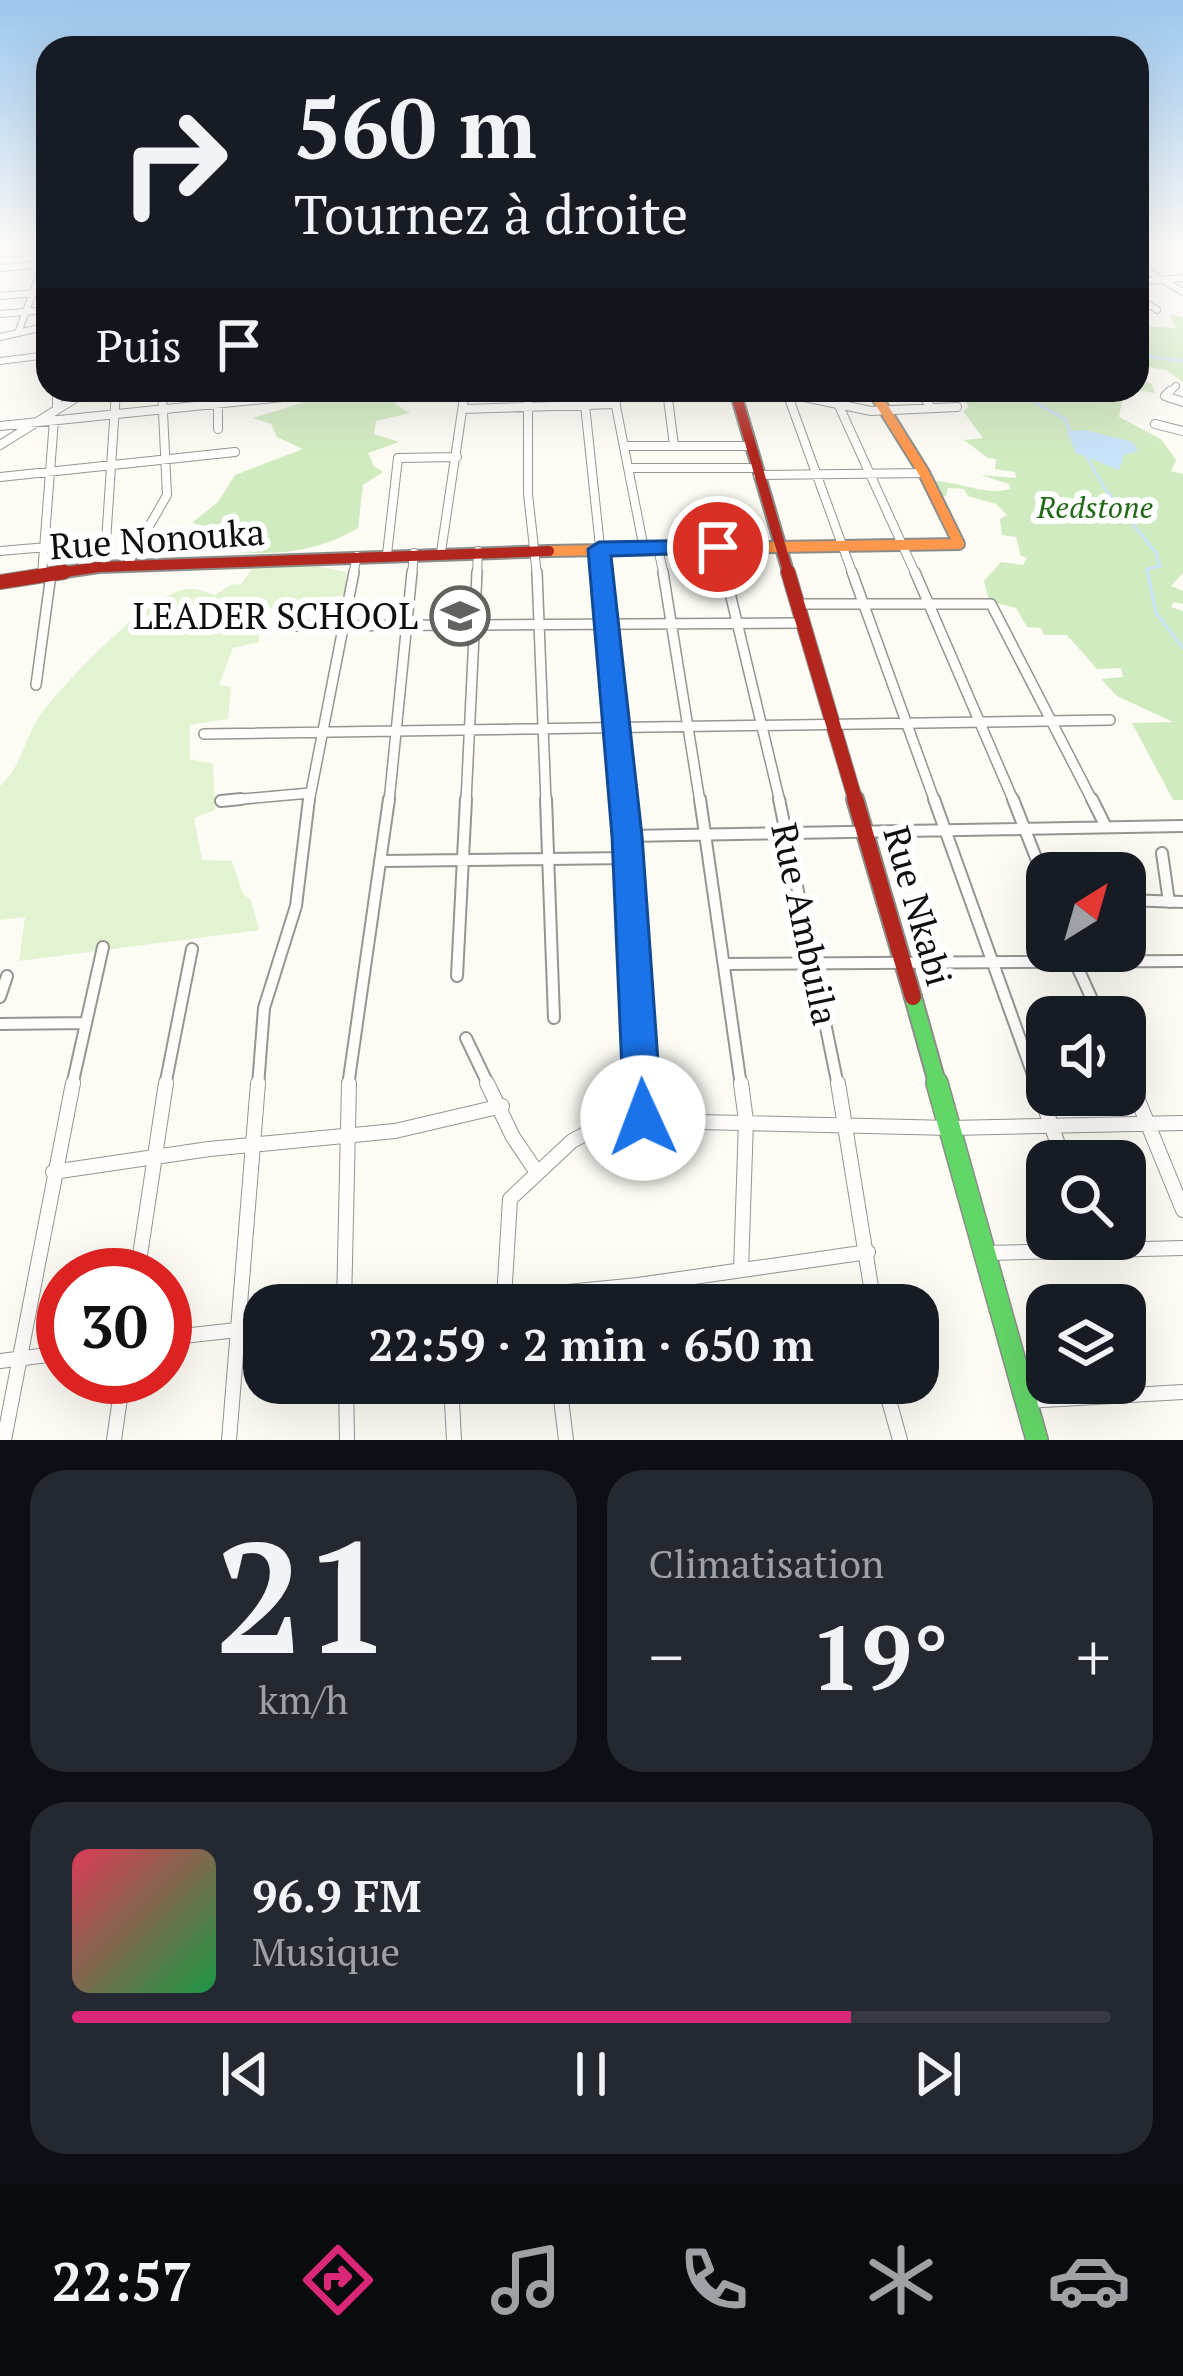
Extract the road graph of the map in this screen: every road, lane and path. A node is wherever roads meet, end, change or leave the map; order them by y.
1 (26, 315) edge
2 (36, 329) edge
3 (14, 334) junction
4 (0, 337) edge
5 (36, 356) edge
6 (5, 360) edge
7 (1176, 386) dead end
8 (56, 402) edge
9 (72, 402) edge
10 (114, 402) edge
11 (163, 402) edge
12 (218, 402) joint
13 (464, 402) edge
14 (528, 402) edge
15 (668, 402) edge
16 (738, 402) edge
17 (790, 402) edge
18 (828, 402) edge
19 (878, 402) edge
20 (927, 402) edge
21 (1183, 402) edge
22 (616, 404) joint
23 (585, 405) junction
24 (839, 406) junction
25 (528, 407) junction
26 (957, 407) dead end
27 (164, 408) junction
28 (931, 408) junction
29 (463, 409) junction
30 (882, 411) junction
31 (55, 414) junction
32 (111, 414) junction
33 (40, 422) junction
34 (1155, 424) dead end
35 (0, 426) edge
36 (218, 429) dead end
37 (1183, 431) edge
38 (0, 445) edge
39 (624, 446) junction
40 (674, 446) junction
41 (750, 446) junction
42 (235, 452) dead end
43 (457, 457) junction
44 (169, 458) junction
45 (111, 464) junction
46 (629, 468) junction
47 (51, 471) junction
48 (757, 472) junction
49 (924, 472) junction
50 (870, 473) junction
51 (814, 474) junction
52 (0, 477) edge
53 (106, 542) junction
54 (780, 546) junction
55 (840, 546) junction
56 (901, 546) junction
57 (45, 547) junction
58 (718, 547) junction
59 (533, 549) junction
60 (599, 549) junction
61 (651, 549) junction
62 (0, 550) edge
63 (478, 551) junction
64 (441, 552) junction
65 (415, 553) junction
66 (386, 554) junction
67 (357, 556) junction
68 (99, 567) junction
69 (126, 568) junction
70 (46, 575) junction
71 (0, 582) edge
72 (859, 602) junction
73 (925, 603) junction
74 (797, 604) junction
75 (802, 622) junction
76 (740, 623) junction
77 (674, 624) junction
78 (605, 625) junction
79 (287, 626) dead end
80 (406, 626) junction
81 (476, 626) junction
82 (540, 626) junction
83 (342, 628) junction
84 (36, 685) dead end
85 (1110, 720) dead end
86 (1051, 721) junction
87 (982, 722) junction
88 (908, 723) junction
89 (831, 724) junction
90 (762, 725) junction
91 (685, 728) junction
92 (619, 729) junction
93 (469, 730) junction
94 (544, 730) junction
95 (396, 731) junction
96 (323, 733) junction
97 (204, 734) dead end
98 (310, 793) junction
99 (221, 801) dead end
100 (1105, 825) junction
101 (1183, 826) edge
102 (1025, 828) junction
103 (948, 830) junction
104 (867, 832) junction
105 (787, 833) junction
106 (707, 834) junction
107 (627, 836) junction
108 (1034, 852) edge
109 (1162, 853) dead end
110 (545, 858) junction
111 (628, 858) junction
112 (464, 860) junction
113 (383, 861) junction
114 (1146, 901) edge
115 (1176, 902) edge
116 (104, 947) dead end
117 (191, 949) dead end
118 (1026, 959) edge
119 (1146, 959) edge
120 (992, 961) junction
121 (1183, 961) edge
122 (902, 963) junction
123 (725, 964) junction
124 (813, 964) junction
125 (7, 976) dead end
126 (457, 976) dead end
127 (0, 997) edge
128 (554, 1018) dead end
129 (86, 1023) junction
130 (0, 1024) edge
131 (466, 1039) dead end
132 (502, 1106) junction
133 (1146, 1113) edge
134 (643, 1118) junction
135 (746, 1121) junction
136 (1183, 1123) edge
137 (1151, 1124) junction
138 (846, 1125) junction
139 (1051, 1126) junction
140 (951, 1128) junction
141 (345, 1133) junction
142 (1056, 1140) edge
143 (250, 1145) junction
144 (154, 1158) junction
145 (53, 1172) junction
146 (536, 1172) junction
147 (1183, 1210) edge
148 (1146, 1246) edge
149 (140, 1248) edge
150 (1183, 1248) edge
151 (1026, 1249) edge
152 (868, 1252) junction
153 (986, 1252) junction
154 (741, 1270) junction
155 (344, 1284) edge
156 (504, 1284) edge
157 (648, 1284) edge
158 (872, 1284) edge
159 (243, 1329) edge
160 (237, 1330) junction
161 (192, 1335) edge
162 (36, 1357) edge
163 (22, 1359) junction
164 (0, 1361) edge
165 (1183, 1392) edge
166 (1146, 1394) edge
167 (1026, 1401) edge
168 (119, 1404) edge
169 (346, 1404) edge
170 (452, 1404) edge
171 (562, 1404) edge
172 (890, 1404) edge
173 (1027, 1404) edge
174 (4, 1440) edge
175 (114, 1440) edge
176 (229, 1440) edge
177 (347, 1440) edge
178 (454, 1440) edge
179 (566, 1440) edge
180 (900, 1440) edge
181 (1037, 1440) edge

1 - 3 street
2 - 3 street
3 - 4 street
3 - 6 street
5 - 6 street
7 - 21 street
8 - 31 street
9 - 31 street
10 - 32 street
11 - 27 street
12 - 27 street
12 - 36 street
13 - 29 street
14 - 25 street
15 - 40 street
16 - 41 street, Rue Nkabi
17 - 51 street
18 - 24 street
19 - 30 street
20 - 28 street
22 - 23 street
22 - 39 street
23 - 25 street
23 - 60 street
24 - 30 street
24 - 50 street
25 - 29 street
25 - 59 street
26 - 28 street
27 - 32 street
27 - 44 street
28 - 30 street
29 - 43 street
30 - 49 street
31 - 32 street
31 - 33 street
31 - 47 street
32 - 45 street
33 - 35 street
33 - 38 street
34 - 37 street
39 - 40 street
39 - 46 street
40 - 41 street
41 - 48 street, Rue Nkabi
42 - 44 street
43 - 64 street
43 - 66 street
44 - 45 street
44 - 69 street
45 - 47 street
45 - 53 street
46 - 48 street
46 - 61 street
47 - 52 street
47 - 57 street
48 - 51 street
48 - 54 street, Rue Nkabi
49 - 50 street
49 - 56 street, Rue Nonouka
50 - 51 street
50 - 56 street
51 - 55 street
53 - 57 street
53 - 68 street
54 - 55 street, Rue Nonouka
54 - 58 street, Rue Nonouka
54 - 74 street, Rue Nkabi
55 - 56 street, Rue Nonouka
55 - 72 street
56 - 73 street
57 - 62 street
57 - 70 street
58 - 61 street, Rue Nonouka
58 - 76 street, Rue Ambuila
59 - 60 street, Rue Nonouka
59 - 63 street, Rue Nonouka
59 - 82 street
60 - 61 street, Rue Nonouka
60 - 78 street
61 - 77 street
63 - 64 street, Rue Nonouka
63 - 81 street
64 - 65 street, Rue Nonouka
65 - 66 street, Rue Nonouka
65 - 80 street
66 - 67 street, Rue Nonouka
67 - 69 street, Rue Nonouka
67 - 83 street
68 - 69 street, Rue Nonouka
68 - 70 street, Rue Nonouka
70 - 71 street, Rue Nonouka
70 - 84 street
72 - 73 street
72 - 74 street
72 - 88 street
73 - 86 street
73 - 87 street
74 - 75 street, Rue Nkabi
75 - 76 street
75 - 89 street, Rue Nkabi
76 - 77 street
76 - 90 street, Rue Ambuila
77 - 78 street
77 - 91 street
78 - 82 street
78 - 92 street
79 - 83 street
80 - 81 street
80 - 83 street
80 - 95 street
81 - 82 street
81 - 93 street
82 - 94 street
83 - 96 street
85 - 86 street
86 - 87 street
86 - 100 street
87 - 88 street
87 - 102 street
88 - 89 street
88 - 103 street
89 - 90 street
89 - 104 street, Rue Nkabi
90 - 91 street
90 - 105 street, Rue Ambuila
91 - 92 street
91 - 106 street
92 - 94 street
92 - 107 street
93 - 94 street
93 - 95 street
93 - 112 street
94 - 110 street
95 - 96 street
95 - 113 street
96 - 97 street
96 - 98 street
98 - 99 street
98 - 143 street
100 - 101 street
100 - 102 street
102 - 103 street
102 - 108 street
103 - 104 street
103 - 120 street
104 - 105 street
104 - 122 street, Rue Nkabi
105 - 106 street
105 - 124 street, Rue Ambuila
106 - 107 street
106 - 123 street
107 - 111 street
109 - 115 street
110 - 111 street
110 - 112 street
110 - 128 street
111 - 134 street
112 - 113 street
112 - 126 street
113 - 141 street
114 - 115 street
116 - 129 street
117 - 144 street
118 - 120 street
119 - 121 street
120 - 122 street
120 - 139 street
122 - 124 street
122 - 140 street, Rue Nkabi
123 - 124 street
123 - 135 street
124 - 138 street, Rue Ambuila
125 - 127 street
129 - 130 street
129 - 145 street
131 - 132 street
132 - 141 street
132 - 146 street
133 - 137 street
134 - 135 street
134 - 146 street
135 - 138 street
135 - 154 street
136 - 137 street
137 - 139 street
137 - 147 street
138 - 140 street
138 - 152 street, Rue Ambuila
139 - 140 street
139 - 142 street
140 - 153 street, Rue Nkabi
141 - 143 street
141 - 155 street
143 - 144 street
143 - 160 street
144 - 145 street
144 - 149 street
145 - 163 street
146 - 156 street
148 - 150 street
151 - 153 street
152 - 154 street
152 - 158 street, Rue Ambuila
153 - 167 street, Rue Nkabi
154 - 157 street
159 - 160 street
160 - 161 street
160 - 176 street
162 - 163 street
163 - 164 street
163 - 174 street
165 - 166 street
168 - 175 street
169 - 177 street
170 - 178 street
171 - 179 street
172 - 180 street
173 - 181 street, Rue Nkabi

